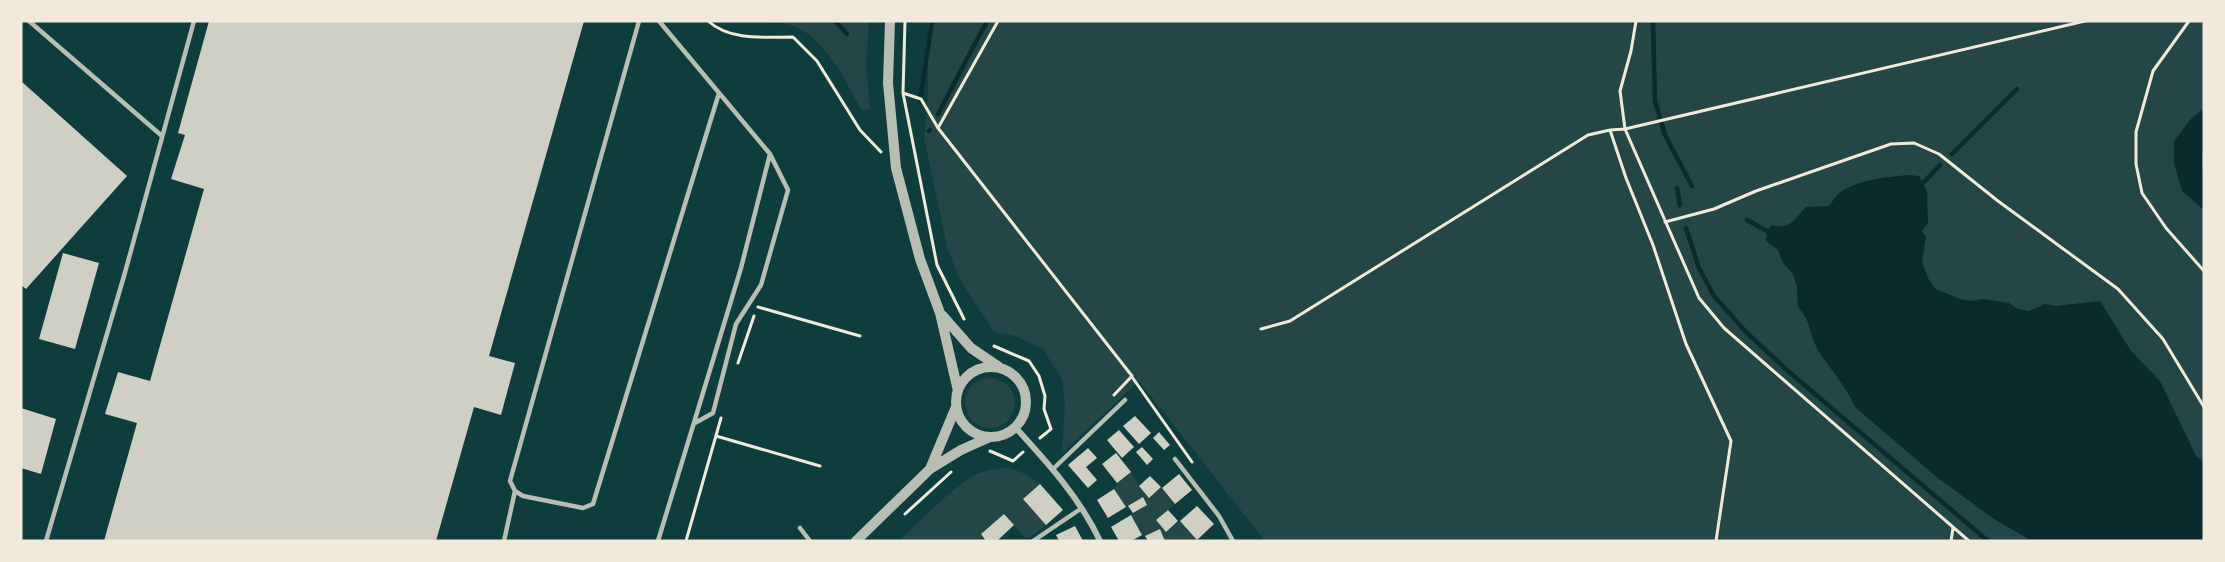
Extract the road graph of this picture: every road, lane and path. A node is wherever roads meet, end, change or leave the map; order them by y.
1 (29, 21) edge
2 (194, 21) edge
3 (639, 21) edge
4 (659, 21) edge
5 (708, 21) edge
6 (890, 21) edge
7 (998, 21) edge
8 (1636, 21) edge
9 (2085, 21) edge
10 (2189, 21) edge
11 (719, 93) junction
12 (903, 93) dead end
13 (938, 128) junction
14 (1625, 129) junction
15 (1610, 130) junction
16 (162, 136) junction
17 (770, 154) junction
18 (896, 168) junction
19 (1665, 222) junction
20 (2204, 271) edge
21 (940, 313) junction
22 (1261, 329) dead end
23 (860, 336) dead end
24 (736, 367) dead end
25 (1000, 368) junction
26 (1132, 376) junction
27 (958, 391) junction
28 (1109, 399) dead end
29 (1125, 400) dead end
30 (2204, 407) edge
31 (956, 408) junction
32 (721, 417) dead end
33 (694, 424) junction
34 (1015, 427) junction
35 (716, 436) junction
36 (990, 437) junction
37 (1178, 441) dead end
38 (1175, 459) dead end
39 (820, 466) dead end
40 (930, 469) junction
41 (1053, 469) junction
42 (515, 491) junction
43 (1082, 508) junction
44 (800, 528) dead end
45 (1953, 528) junction
46 (45, 541) edge
47 (504, 541) edge
48 (658, 541) edge
49 (686, 541) edge
50 (810, 541) edge
51 (856, 541) edge
52 (1033, 541) edge
53 (1100, 541) edge
54 (1233, 541) edge
55 (1716, 541) edge
56 (1951, 541) edge
57 (1969, 541) edge

1 - 16 lane
2 - 16 lane
3 - 42 lane
4 - 11 lane
5 - 18 path
6 - 18 street
7 - 13 path
8 - 14 path
9 - 14 path
10 - 20 path
11 - 17 lane
11 - 42 lane
12 - 13 path
13 - 26 path
14 - 15 path
14 - 19 path
15 - 22 path
15 - 55 path
16 - 46 lane
17 - 33 lane
17 - 33 lane
18 - 21 street
19 - 30 path
19 - 45 path
21 - 25 street
21 - 27 street
23 - 24 path
25 - 27 street
25 - 34 street
26 - 28 path
26 - 37 path
27 - 31 street
29 - 41 lane
31 - 36 street
31 - 40 street
32 - 35 path
33 - 48 lane
34 - 36 street
34 - 41 street
35 - 39 path
35 - 49 path
36 - 40 street
38 - 54 lane
40 - 51 street
41 - 43 street
42 - 47 lane
43 - 52 lane
43 - 53 street
44 - 50 lane
45 - 56 path
45 - 57 path

